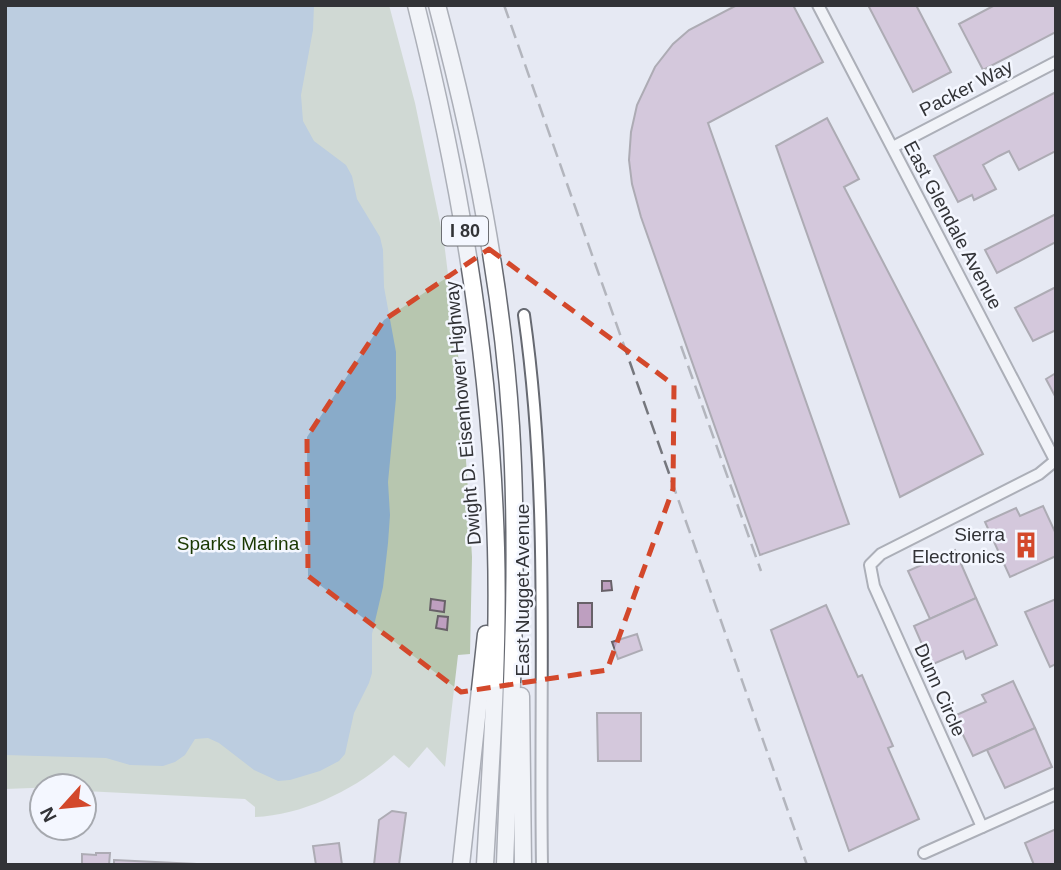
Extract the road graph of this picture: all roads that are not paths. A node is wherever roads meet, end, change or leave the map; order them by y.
1 (416, 5) edge
2 (437, 5) edge
3 (818, 5) edge
4 (1056, 62) edge
5 (893, 147) junction
6 (524, 315) dead end
7 (511, 428) junction
8 (492, 460) junction
9 (1056, 461) edge
10 (1056, 794) edge
11 (982, 827) junction
12 (924, 853) dead end
13 (461, 865) edge
14 (485, 865) edge
15 (505, 865) edge
16 (523, 865) edge
17 (542, 865) edge

1 - 8 highway, Dwight D. Eisenhower Highway / I 80
2 - 7 highway, Dwight D. Eisenhower Highway / I 80
3 - 5 street, East Glendale Avenue
4 - 5 street, Packer Way
5 - 9 street, East Glendale Avenue
6 - 17 street, East Nugget Avenue
7 - 15 highway, Dwight D. Eisenhower Highway / I 80
7 - 16 highway
8 - 13 highway
8 - 14 highway, Dwight D. Eisenhower Highway / I 80
9 - 11 street, Dunn Circle
10 - 11 street
11 - 12 street

